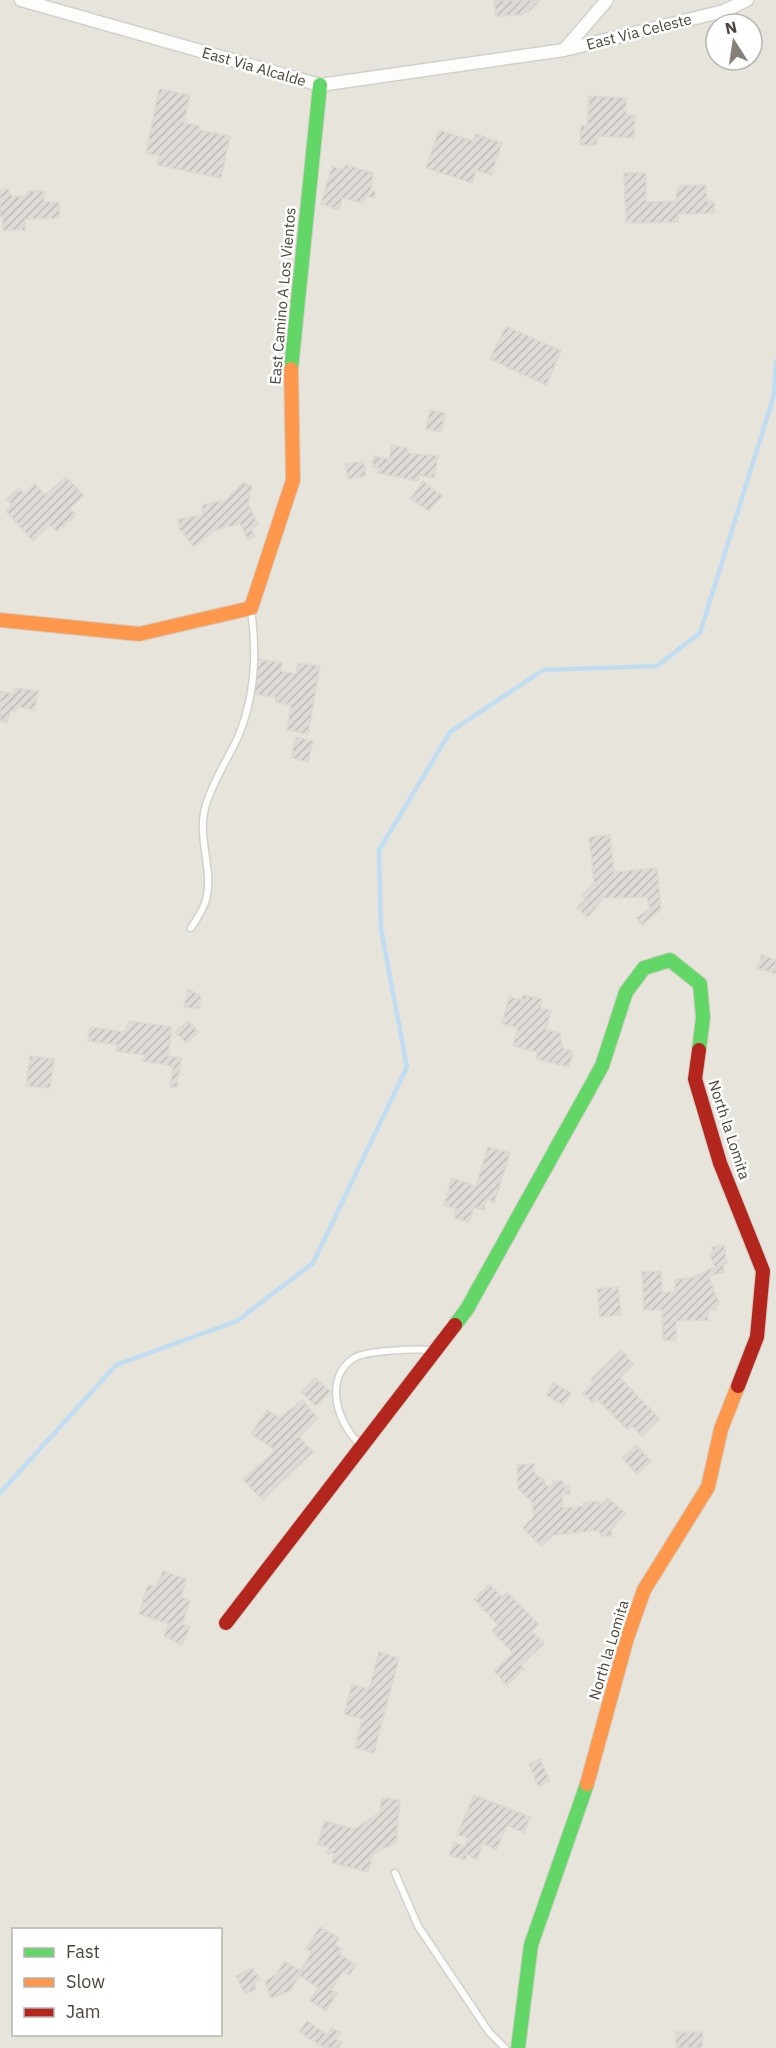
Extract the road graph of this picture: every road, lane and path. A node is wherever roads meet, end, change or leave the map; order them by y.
1 (21, 0) edge
2 (607, 0) edge
3 (747, 0) edge
4 (564, 50) junction
5 (320, 85) junction
6 (251, 608) junction
7 (0, 620) edge
8 (191, 928) dead end
9 (435, 1351) junction
10 (363, 1447) junction
11 (226, 1623) dead end
12 (395, 1873) dead end
13 (505, 2048) edge
14 (518, 2048) edge

1 - 5 street, East Via Alcalde
2 - 4 street
3 - 4 street, East Via Celeste
4 - 5 street, East Via Alcalde
5 - 6 street, East Camino A Los Vientos
6 - 7 street
6 - 8 lane
9 - 10 street, North la Lomita
9 - 10 lane
9 - 14 street, North la Lomita
10 - 11 street, North la Lomita
12 - 13 lane

